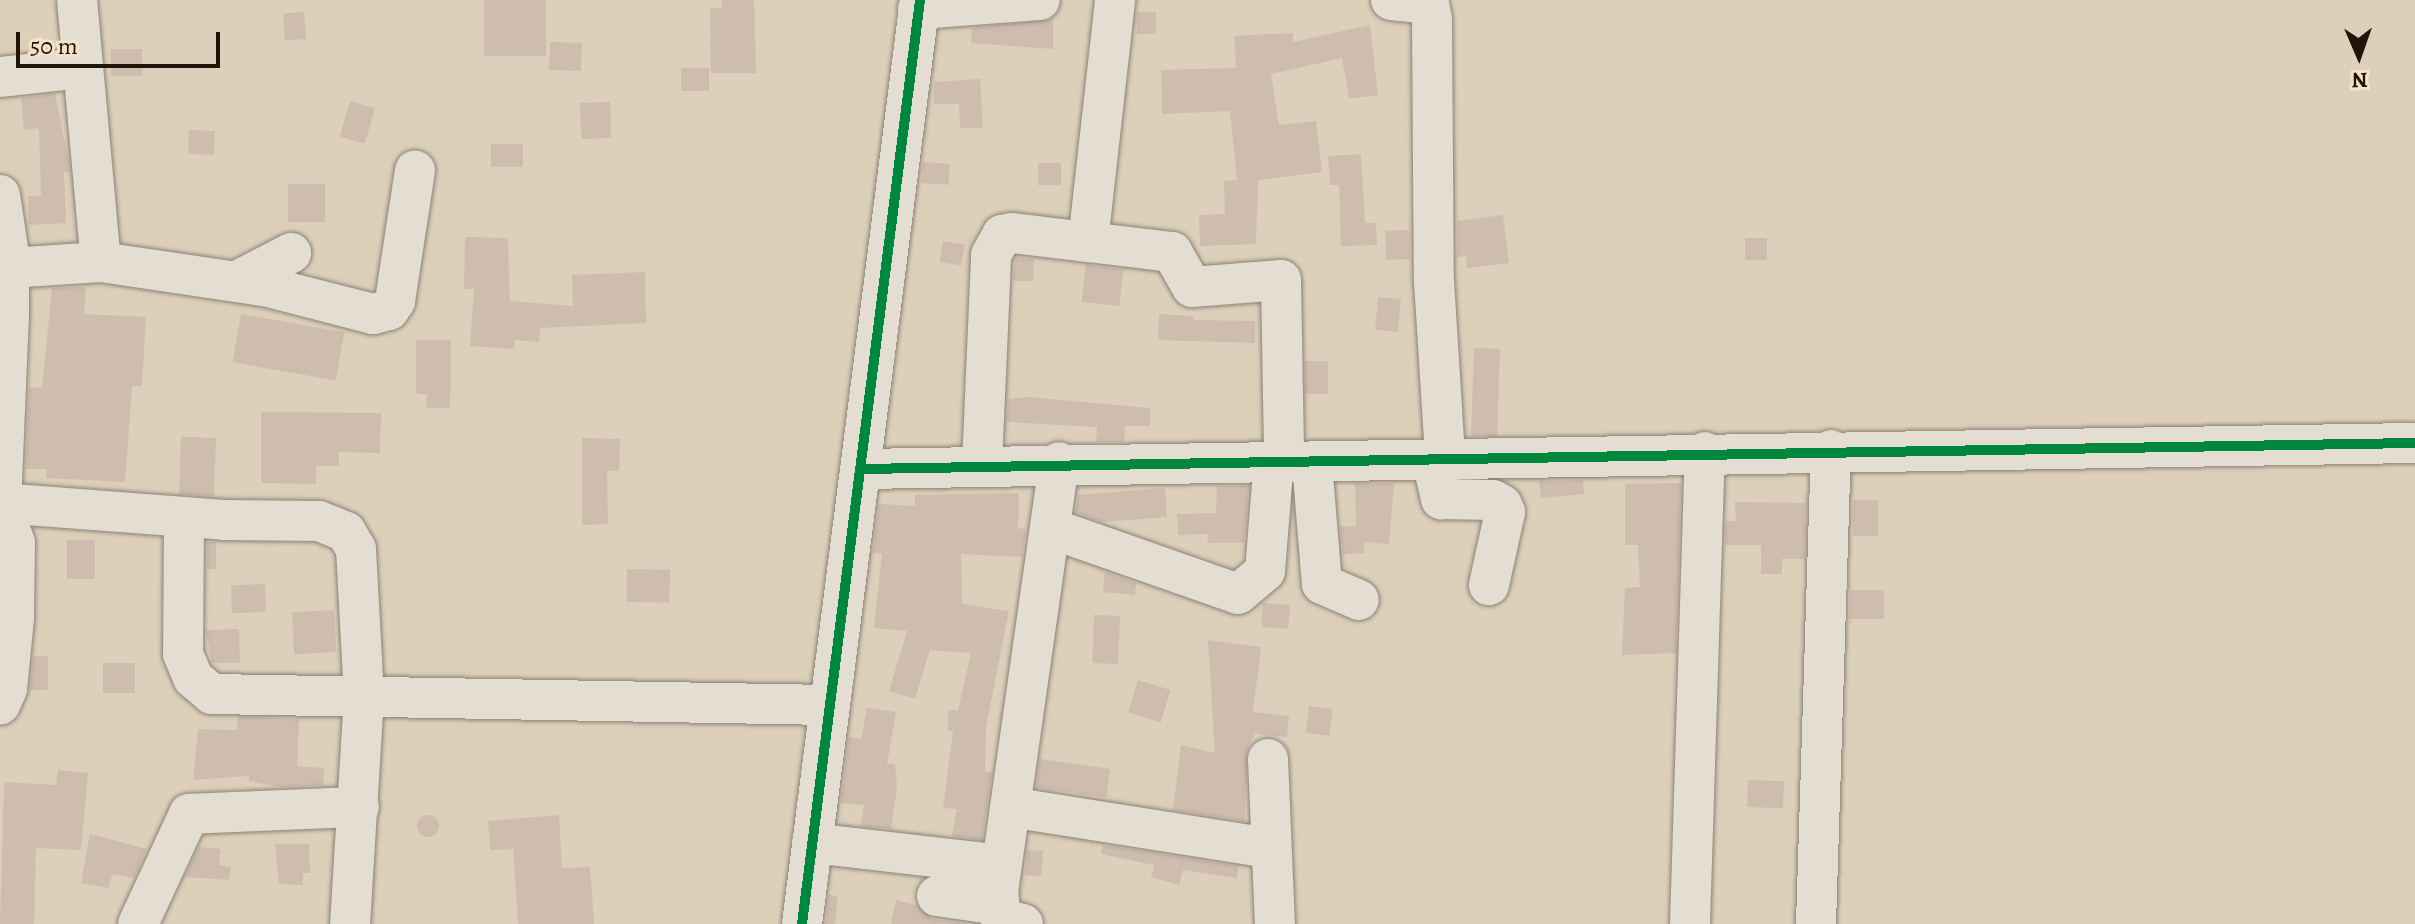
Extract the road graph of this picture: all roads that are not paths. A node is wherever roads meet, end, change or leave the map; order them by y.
1 (77, 0) edge
2 (1040, 0) edge
3 (1115, 0) edge
4 (1391, 0) edge
5 (919, 4) edge
6 (82, 68) junction
7 (0, 77) edge
8 (415, 171) dead end
9 (0, 195) edge
10 (1088, 242) junction
11 (291, 253) dead end
12 (101, 262) junction
13 (9, 268) junction
14 (237, 281) junction
15 (3, 371) edge
16 (2415, 443) edge
17 (1831, 450) junction
18 (1705, 452) junction
19 (1445, 458) junction
20 (1290, 461) junction
21 (1059, 462) junction
22 (982, 465) junction
23 (862, 469) junction
24 (0, 503) edge
25 (184, 517) junction
26 (1050, 528) junction
27 (1489, 585) dead end
28 (1359, 600) dead end
29 (364, 696) junction
30 (0, 705) edge
31 (815, 705) junction
32 (1268, 759) dead end
33 (359, 807) junction
34 (1010, 807) junction
35 (812, 843) junction
36 (1269, 848) junction
37 (1002, 865) junction
38 (937, 896) dead end
39 (1010, 914) edge
40 (138, 924) edge
41 (350, 924) edge
42 (802, 924) edge
43 (1275, 924) edge
44 (1690, 924) edge
45 (1816, 924) edge

1 - 6 street
2 - 5 street
3 - 10 street
4 - 19 street
5 - 23 street
6 - 7 street
6 - 12 street
8 - 14 street
9 - 13 street
10 - 20 street
10 - 22 street
11 - 14 street
12 - 13 street
12 - 14 street
13 - 15 street
15 - 24 street
16 - 17 street
17 - 18 street
17 - 45 street
18 - 19 street
18 - 44 street
19 - 20 street
19 - 27 street
20 - 21 street
20 - 26 street
20 - 28 street
21 - 22 street
21 - 26 street
22 - 23 street
23 - 31 street
24 - 25 street
24 - 30 street
25 - 29 street
25 - 29 street
26 - 34 street
29 - 31 street
29 - 33 street
31 - 35 street
32 - 36 street
33 - 40 street
33 - 41 street
34 - 36 street
34 - 37 street
35 - 37 street
35 - 42 street
36 - 43 street
37 - 39 street
38 - 39 street

